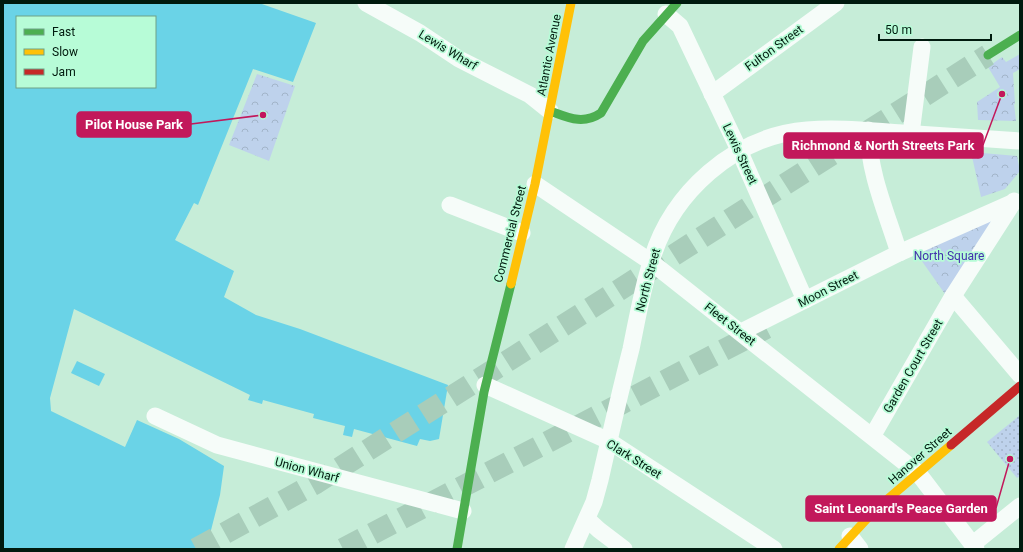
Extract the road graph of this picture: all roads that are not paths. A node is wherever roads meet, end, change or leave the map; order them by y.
1 (366, 3) edge
2 (571, 3) edge
3 (836, 3) edge
4 (671, 8) edge
5 (1020, 35) edge
6 (922, 47) dead end
7 (988, 55) tunnel mouth
8 (712, 94) junction
9 (550, 111) junction
10 (868, 130) junction
11 (911, 134) junction
12 (1020, 141) edge
13 (739, 150) junction
14 (535, 184) junction
15 (1017, 198) edge
16 (450, 205) dead end
17 (522, 233) junction
18 (899, 253) junction
19 (651, 262) junction
20 (953, 296) junction
21 (805, 300) junction
22 (741, 332) junction
23 (1020, 375) edge
24 (485, 385) junction
25 (1020, 386) edge
26 (155, 416) dead end
27 (873, 435) junction
28 (609, 442) junction
29 (918, 473) junction
30 (1020, 506) edge
31 (464, 511) junction
32 (587, 519) junction
33 (855, 542) edge
34 (974, 546) edge
35 (457, 549) edge
36 (573, 549) edge
37 (624, 549) edge
38 (774, 549) edge
39 (839, 549) edge

1 - 9 street, Lewis Wharf
2 - 9 main road, Atlantic Avenue
3 - 8 street, Fulton Street
4 - 8 street, Lewis Street
4 - 9 main road
5 - 7 main road
6 - 11 street
8 - 13 street, Lewis Street
9 - 14 main road, Commercial Street
10 - 11 street, North Street
10 - 13 street, North Street
10 - 18 street
11 - 12 street, North Street
13 - 19 street, North Street
13 - 21 street, Lewis Street
14 - 17 main road, Commercial Street
14 - 19 street, Fleet Street
15 - 18 street, Moon Street
15 - 20 street
16 - 17 street
17 - 24 main road, Commercial Street
18 - 21 street, Moon Street
19 - 22 street, Fleet Street
19 - 28 street, North Street
20 - 23 street
20 - 27 street, Garden Court Street
21 - 22 street, Moon Street
22 - 27 street, Fleet Street
24 - 28 street, Clark Street
24 - 31 main road, Commercial Street
25 - 29 main road, Hanover Street
26 - 31 street, Union Wharf
27 - 29 street, Fleet Street
28 - 32 street, North Street
28 - 38 street, Clark Street
29 - 33 main road, Hanover Street
29 - 34 street, Fleet Street
30 - 34 street
31 - 35 main road, Commercial Street
32 - 36 street, North Street
32 - 37 street
33 - 39 main road, Hanover Street

